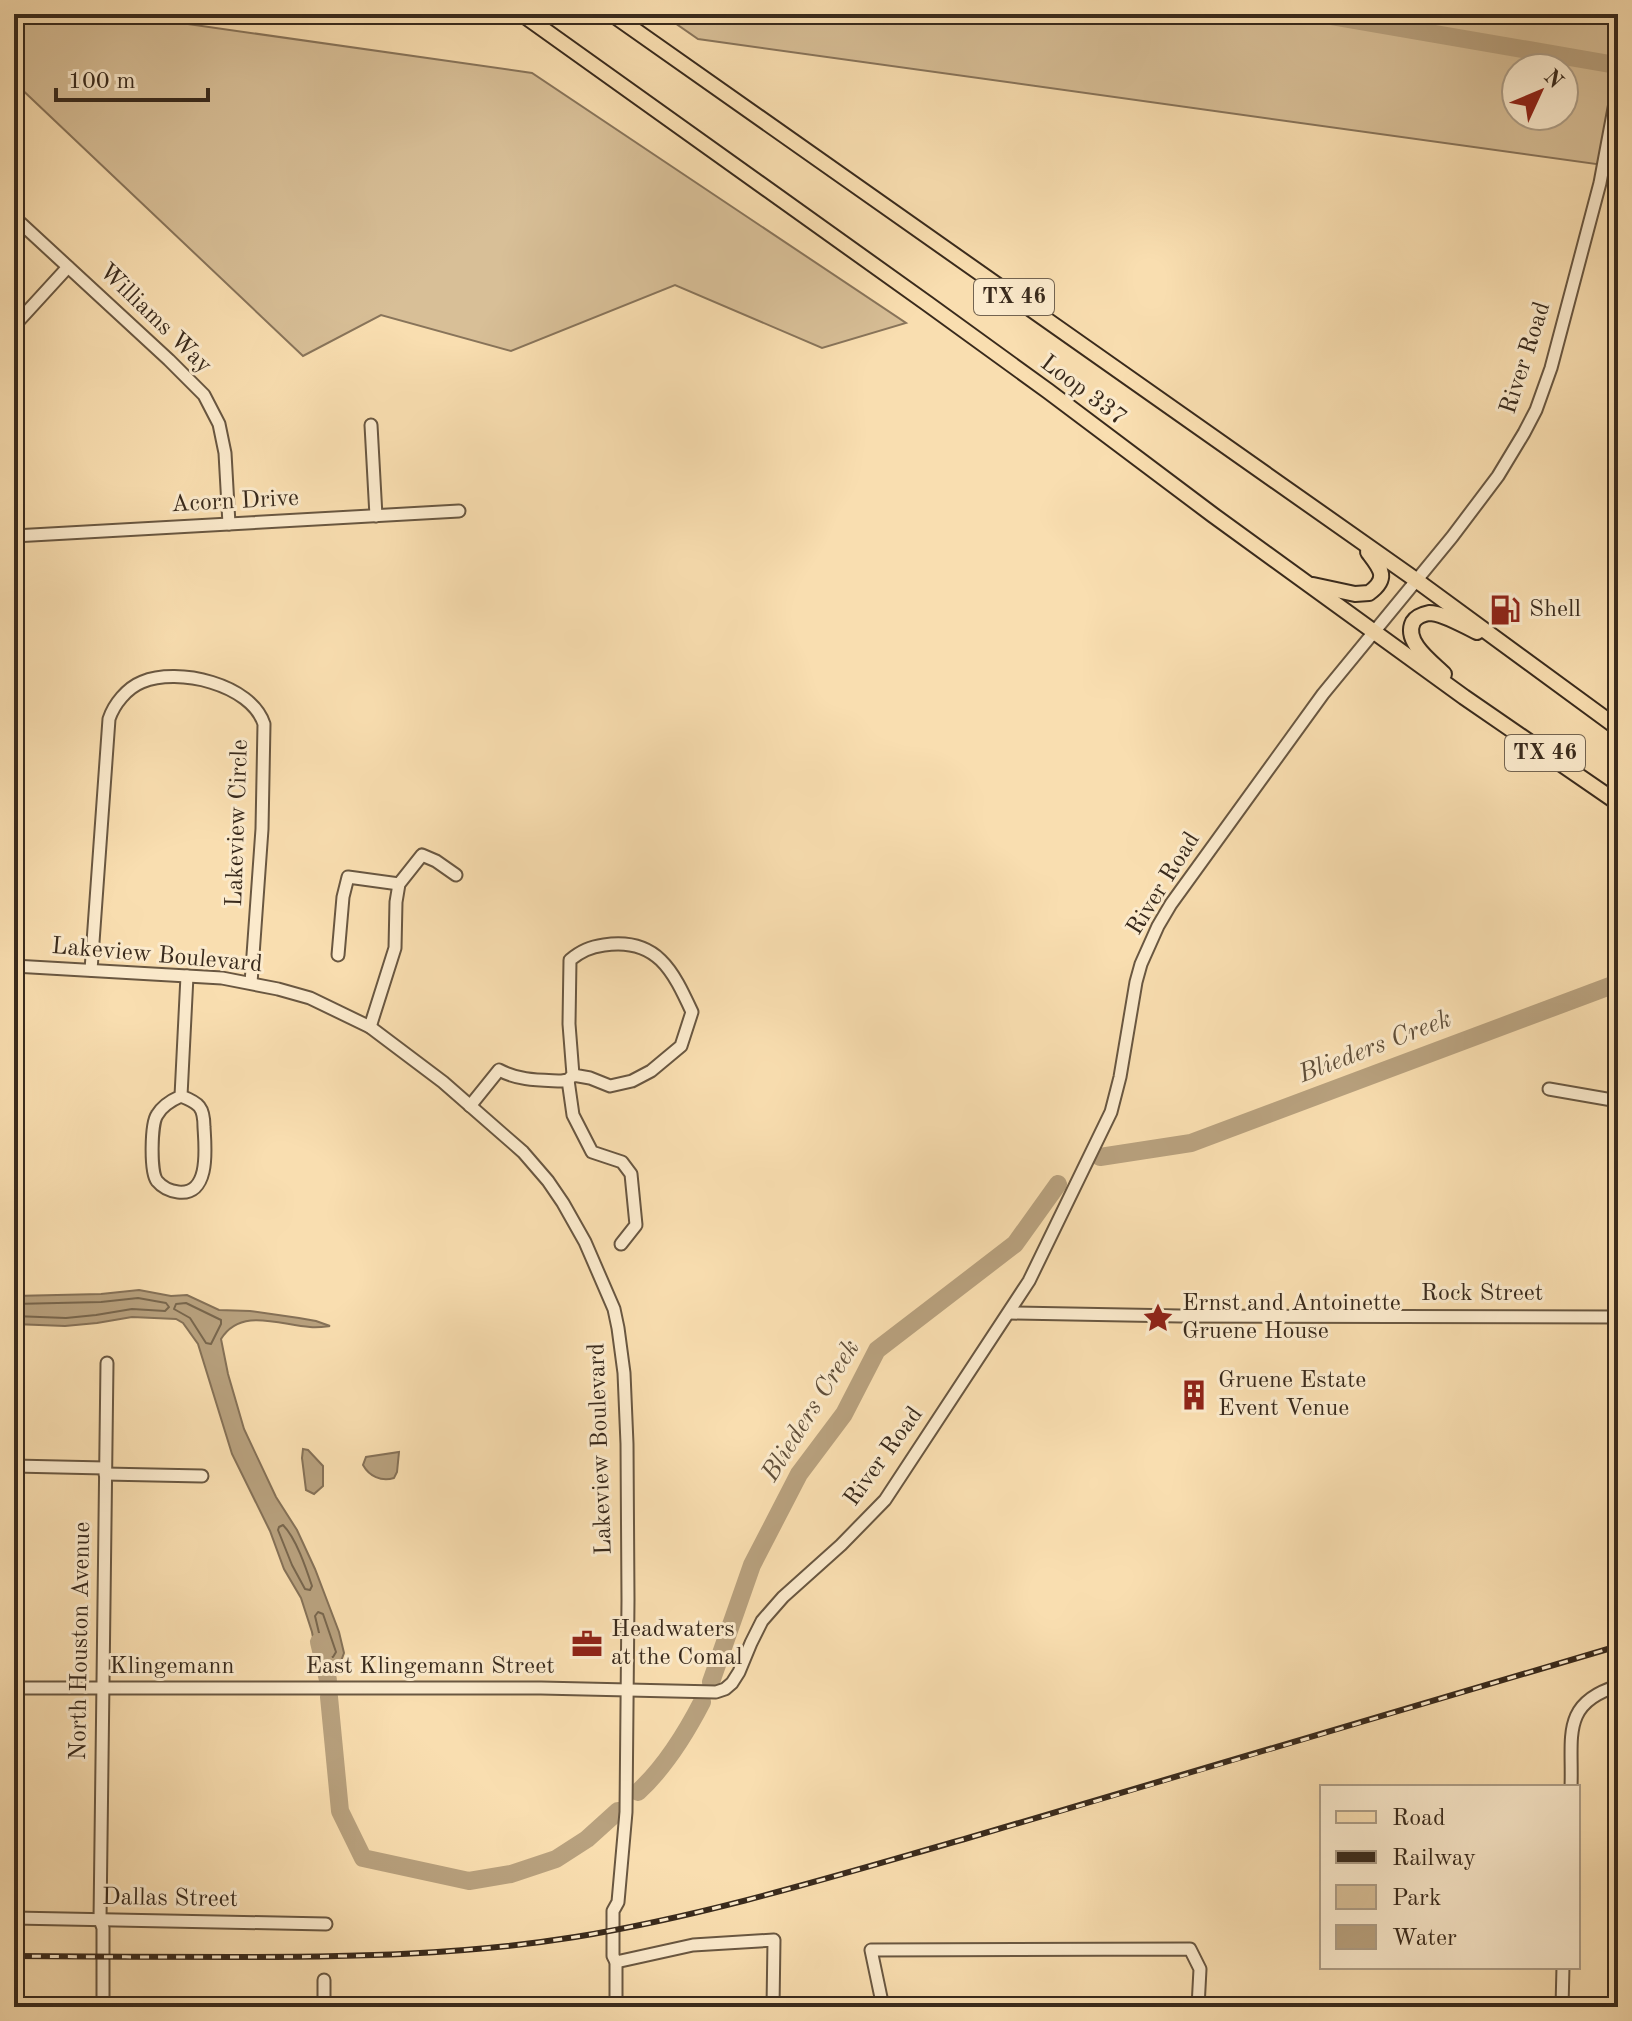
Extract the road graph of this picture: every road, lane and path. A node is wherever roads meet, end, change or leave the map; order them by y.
1 (522, 14) edge
2 (612, 14) edge
3 (1618, 87) edge
4 (14, 217) edge
5 (68, 267) junction
6 (14, 326) edge
7 (371, 425) dead end
8 (459, 511) dead end
9 (376, 516) junction
10 (229, 524) junction
11 (14, 536) edge
12 (1357, 539) junction
13 (1416, 580) junction
14 (1305, 583) junction
15 (1375, 631) junction
16 (1501, 642) junction
17 (1472, 703) junction
18 (1618, 728) edge
19 (1618, 803) edge
20 (456, 875) dead end
21 (399, 884) junction
22 (338, 955) dead end
23 (14, 966) edge
24 (91, 970) junction
25 (187, 976) junction
26 (251, 983) junction
27 (370, 1027) junction
28 (570, 1078) junction
29 (1549, 1089) dead end
30 (181, 1096) junction
31 (1618, 1101) edge
32 (470, 1106) junction
33 (621, 1244) dead end
34 (1009, 1313) junction
35 (1618, 1317) edge
36 (107, 1363) dead end
37 (14, 1466) edge
38 (105, 1471) junction
39 (202, 1476) dead end
40 (1618, 1686) edge
41 (14, 1688) edge
42 (104, 1689) junction
43 (282, 1689) joint
44 (627, 1690) junction
45 (1571, 1785) edge
46 (14, 1918) edge
47 (100, 1920) junction
48 (326, 1924) dead end
49 (616, 1962) junction
50 (1563, 1969) edge
51 (324, 1980) dead end
52 (96, 2007) edge
53 (103, 2007) edge
54 (324, 2007) edge
55 (616, 2007) edge
56 (773, 2007) edge
57 (883, 2007) edge
58 (1198, 2007) edge
59 (1562, 2007) edge

1 - 14 main road, Loop 337 / TX 46
2 - 12 main road, Loop 337 / TX 46
3 - 13 street, River Road
4 - 5 street, Williams Way
5 - 6 street
5 - 10 street, Williams Way
7 - 9 street
8 - 9 street, Acorn Drive
9 - 10 street, Acorn Drive
10 - 11 street, Acorn Drive
12 - 13 main road, Loop 337 / TX 46
12 - 14 main road
13 - 15 street, River Road
13 - 16 main road, Loop 337 / TX 46
14 - 15 main road, Loop 337 / TX 46
15 - 17 main road, Loop 337 / TX 46
15 - 34 street, River Road
16 - 17 main road
16 - 18 main road, Loop 337 / TX 46
17 - 19 main road, Loop 337 / TX 46
20 - 21 street
21 - 22 street
21 - 27 street
23 - 24 street, Lakeview Boulevard
24 - 25 street, Lakeview Boulevard
24 - 26 street, Lakeview Circle
25 - 26 street, Lakeview Boulevard
25 - 30 street
26 - 27 street, Lakeview Boulevard
27 - 32 street, Lakeview Boulevard
28 - 28 street
28 - 32 street
28 - 33 street
29 - 31 street
30 - 30 street
32 - 44 street, Lakeview Boulevard
34 - 35 street, Rock Street
34 - 44 street, River Road
36 - 38 street, North Houston Avenue
37 - 38 street
38 - 39 street
38 - 42 street, North Houston Avenue
40 - 45 street
41 - 42 street, Klingemann
42 - 43 street, Klingemann
42 - 47 street, North Houston Avenue
43 - 44 street, East Klingemann Street
44 - 49 street, Lakeview Boulevard
46 - 47 street, Dallas Street
47 - 48 street, Dallas Street
47 - 52 street, North Houston Avenue
47 - 53 street, North Houston Avenue
49 - 55 street, Lakeview Boulevard
49 - 56 street
50 - 59 street
51 - 54 street
57 - 58 street

